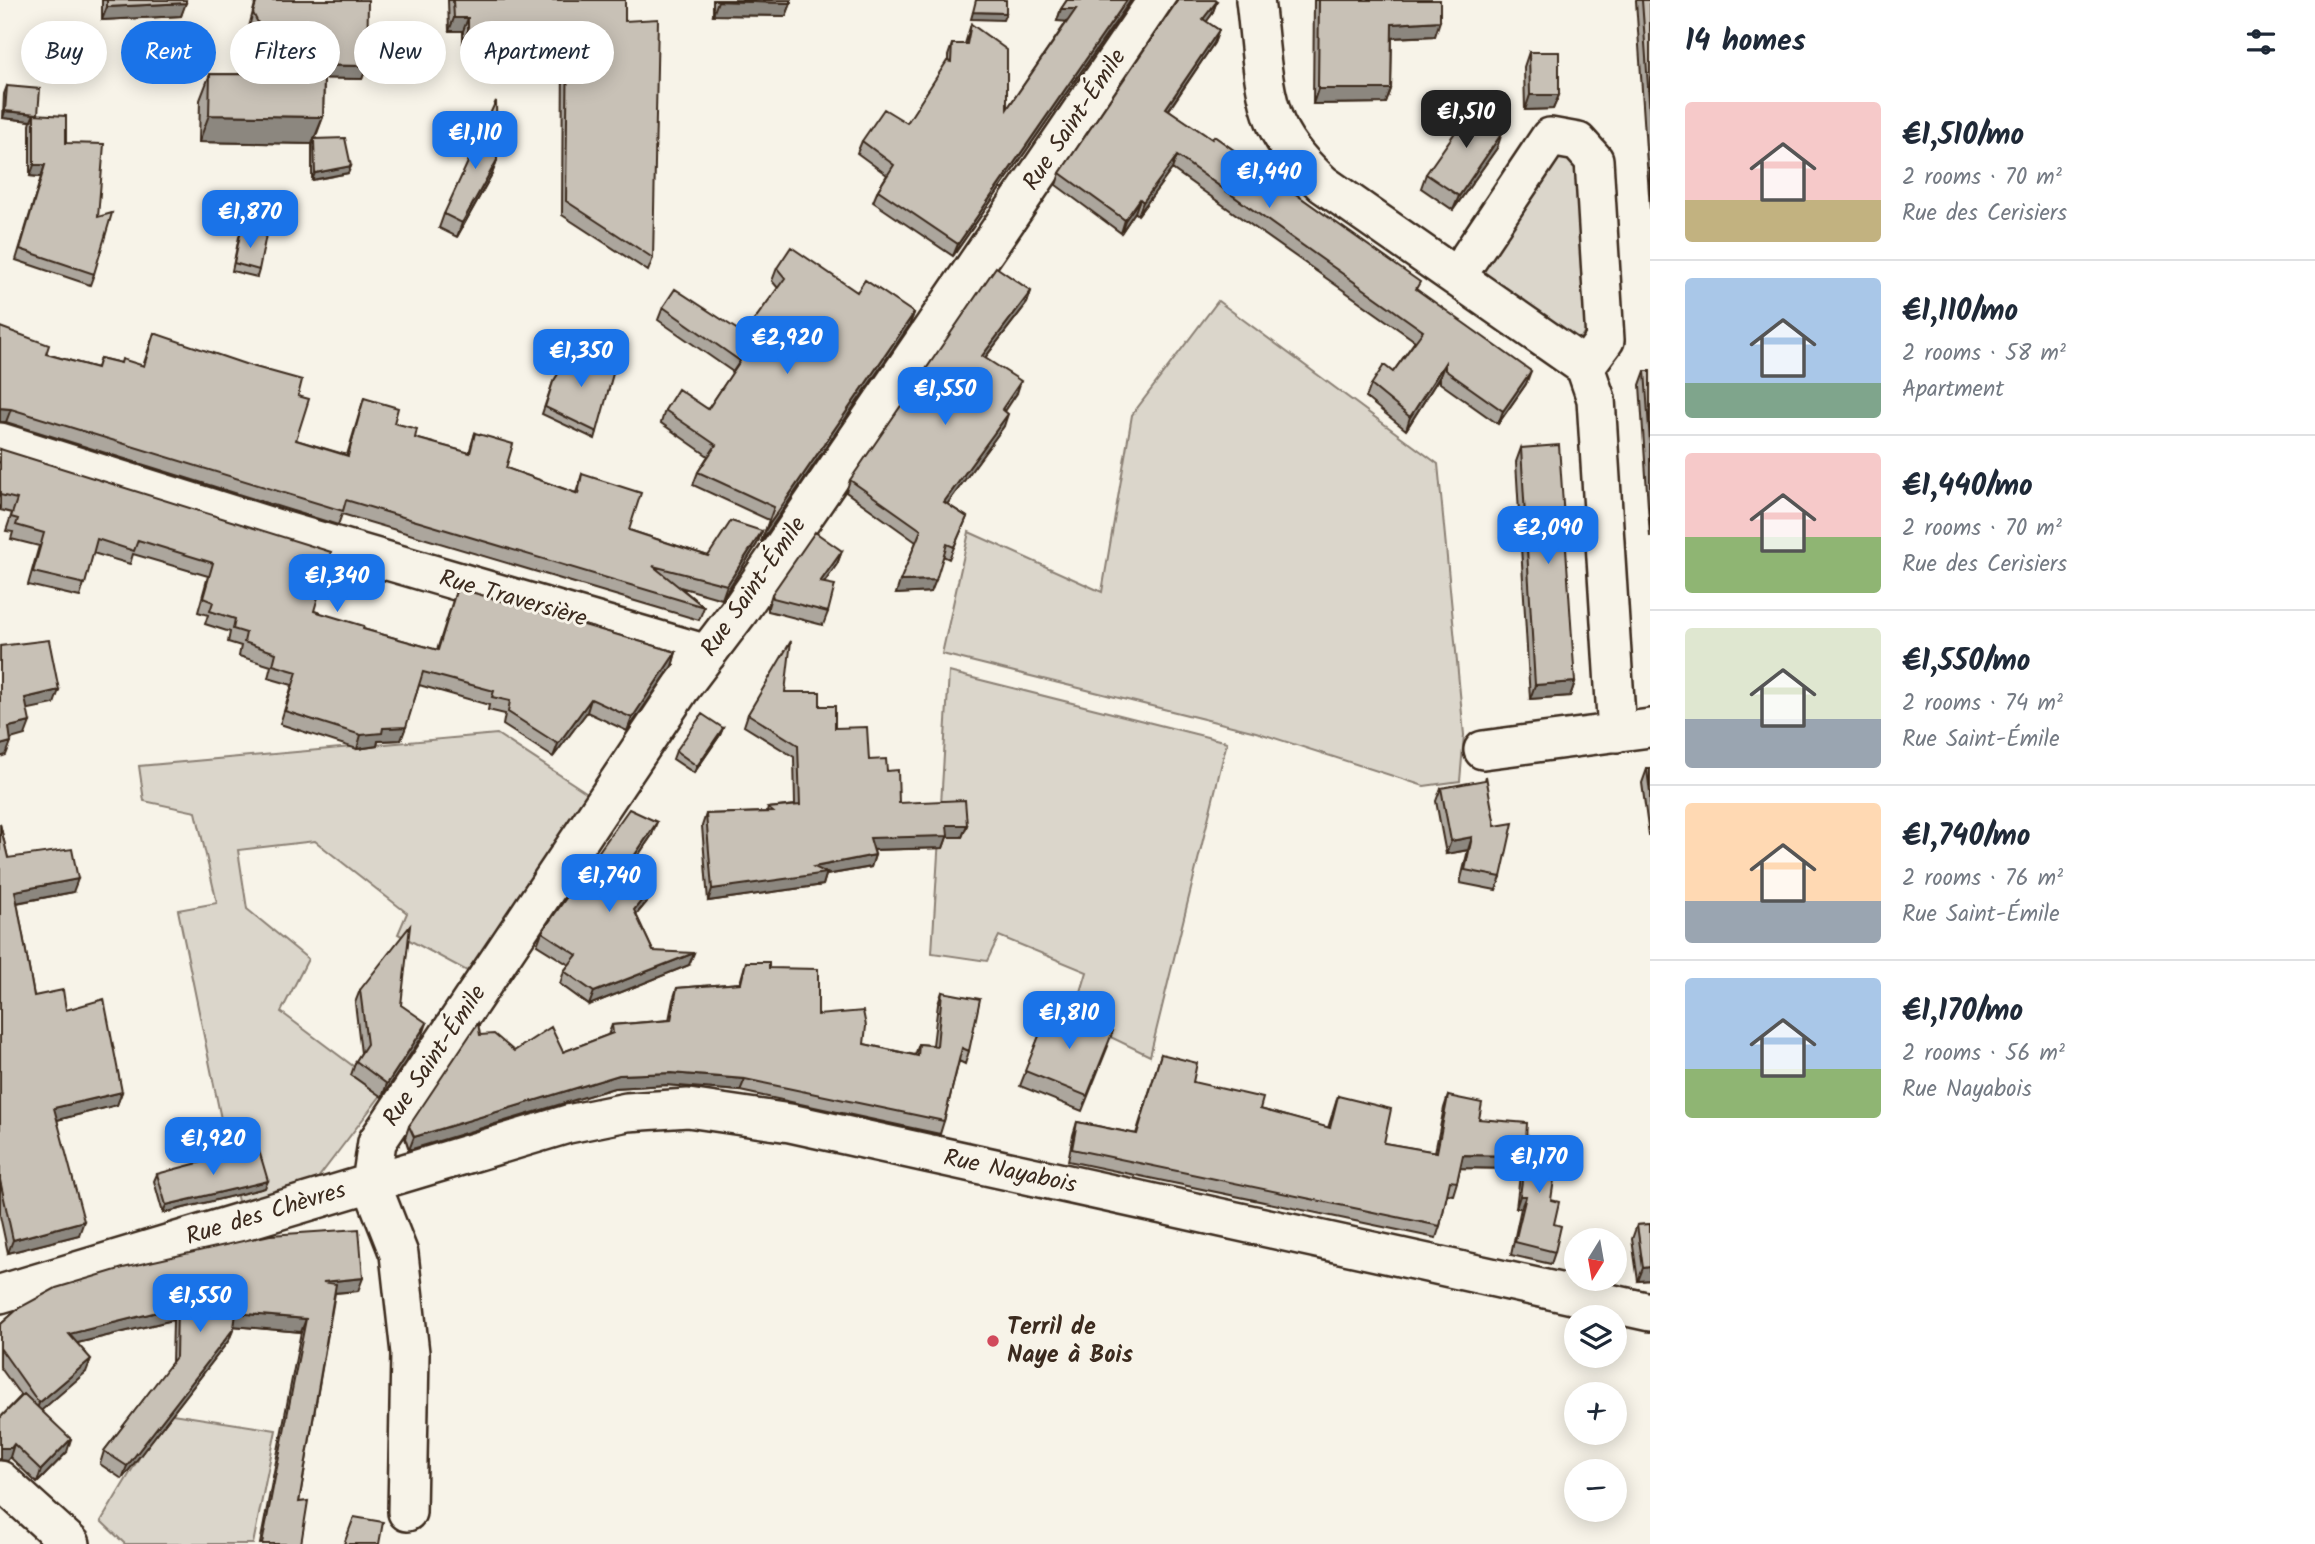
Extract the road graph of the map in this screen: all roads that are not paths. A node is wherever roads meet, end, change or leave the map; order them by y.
1 (1157, 0) edge
2 (1255, 0) edge
3 (1457, 276) junction
4 (1585, 367) junction
5 (0, 442) edge
6 (707, 654) junction
7 (1634, 730) edge
8 (1483, 750) dead end
9 (370, 1183) junction
10 (0, 1294) edge
11 (1650, 1312) edge
12 (0, 1480) edge
13 (407, 1512) dead end
14 (71, 1544) edge

1 - 6 street, Rue Saint-Émile
2 - 3 street
3 - 4 street
3 - 4 street
4 - 7 street
5 - 6 street, Rue Traversière
6 - 9 street, Rue Saint-Émile
7 - 8 street
9 - 10 street, Rue des Chèvres
9 - 11 street, Rue Nayabois
9 - 13 street
12 - 14 street

